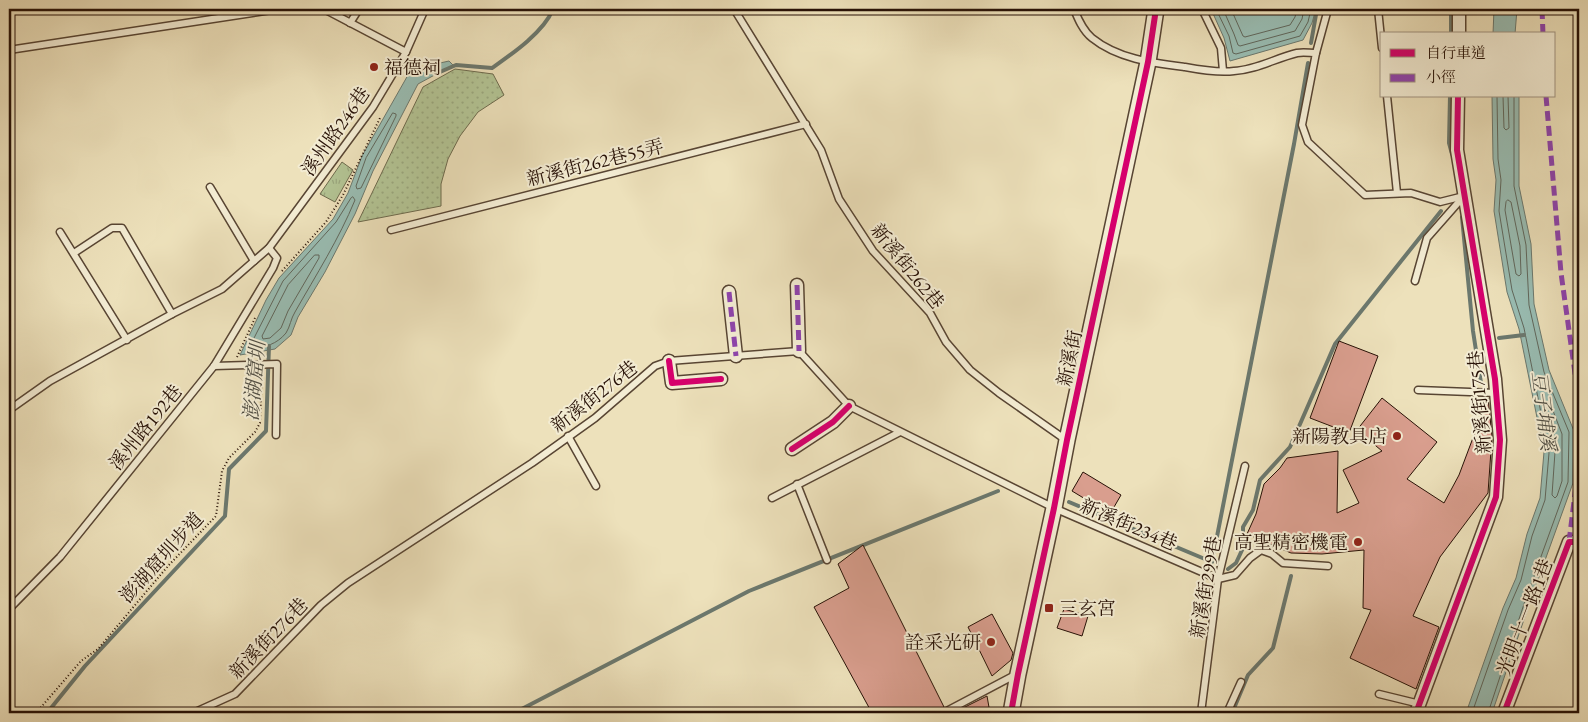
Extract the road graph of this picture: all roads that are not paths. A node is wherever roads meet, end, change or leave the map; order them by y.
1 (278, 9) edge
2 (324, 9) edge
3 (359, 9) edge
4 (426, 9) edge
5 (734, 9) edge
6 (1074, 9) edge
7 (1156, 9) edge
8 (1202, 9) edge
9 (1328, 9) edge
10 (1378, 9) edge
11 (1459, 9) edge
12 (350, 23) junction
13 (1380, 32) edge
14 (1459, 32) edge
15 (9, 50) edge
16 (406, 52) junction
17 (1316, 53) junction
18 (1148, 62) junction
19 (1223, 71) junction
20 (1387, 98) edge
21 (1458, 98) edge
22 (806, 124) junction
23 (210, 187) dead end
24 (1397, 193) junction
25 (1464, 196) junction
26 (391, 230) dead end
27 (60, 232) dead end
28 (269, 248) junction
29 (74, 253) junction
30 (254, 261) junction
31 (1415, 281) dead end
32 (797, 285) dead end
33 (729, 292) dead end
34 (172, 314) junction
35 (127, 340) junction
36 (799, 351) junction
37 (736, 356) junction
38 (669, 361) junction
39 (214, 366) junction
40 (721, 379) dead end
41 (1418, 390) dead end
42 (1496, 393) junction
43 (849, 406) junction
44 (9, 410) edge
45 (900, 432) junction
46 (276, 435) dead end
47 (568, 436) junction
48 (1066, 440) junction
49 (792, 449) dead end
50 (1244, 466) dead end
51 (797, 484) junction
52 (596, 486) dead end
53 (772, 498) dead end
54 (1054, 508) junction
55 (1579, 542) edge
56 (827, 560) dead end
57 (1328, 566) dead end
58 (1218, 579) junction
59 (9, 609) edge
60 (1018, 674) junction
61 (1241, 682) dead end
62 (1379, 694) dead end
63 (1418, 709) edge
64 (193, 713) edge
65 (943, 713) edge
66 (1011, 713) edge
67 (1201, 713) edge
68 (1227, 713) edge
69 (1504, 713) edge

1 - 15 lane
2 - 12 lane
3 - 12 lane
4 - 16 lane, 溪州路246巷
5 - 22 lane, 新溪街262巷
6 - 18 lane
7 - 18 street, 新溪街
8 - 19 lane
9 - 17 lane
10 - 13 lane
11 - 14 street
12 - 16 lane
16 - 28 lane, 溪州路246巷
17 - 19 lane
17 - 24 lane
18 - 19 lane
18 - 48 street, 新溪街
20 - 24 lane
21 - 25 street, 新溪街175巷
22 - 26 lane, 新溪街262巷55弄
22 - 48 lane, 新溪街262巷
23 - 30 lane
24 - 25 lane
25 - 31 lane
25 - 42 street, 新溪街175巷
27 - 29 lane
28 - 30 lane, 溪州路246巷
28 - 39 lane, 溪州路192巷
29 - 34 lane
29 - 35 lane
30 - 34 lane, 溪州路246巷
32 - 36 street
33 - 37 street
34 - 35 lane, 溪州路246巷
35 - 44 lane, 溪州路246巷
36 - 37 lane, 新溪街276巷
36 - 43 lane
37 - 38 lane, 新溪街276巷
38 - 40 street
38 - 47 lane, 新溪街276巷
39 - 46 lane
39 - 59 lane, 溪州路192巷
41 - 42 lane
42 - 63 street, 新溪街175巷
43 - 45 lane
43 - 49 street
45 - 51 lane
45 - 54 lane
47 - 52 lane
47 - 64 lane, 新溪街276巷
48 - 54 street, 新溪街
50 - 58 lane, 新溪街299巷
51 - 53 lane
51 - 56 lane
54 - 58 lane, 新溪街234巷
54 - 60 street, 新溪街
55 - 69 street, 光明十一路1巷
57 - 58 lane
58 - 67 lane, 新溪街299巷
60 - 65 lane
60 - 66 street, 新溪街
61 - 68 lane
62 - 63 lane

